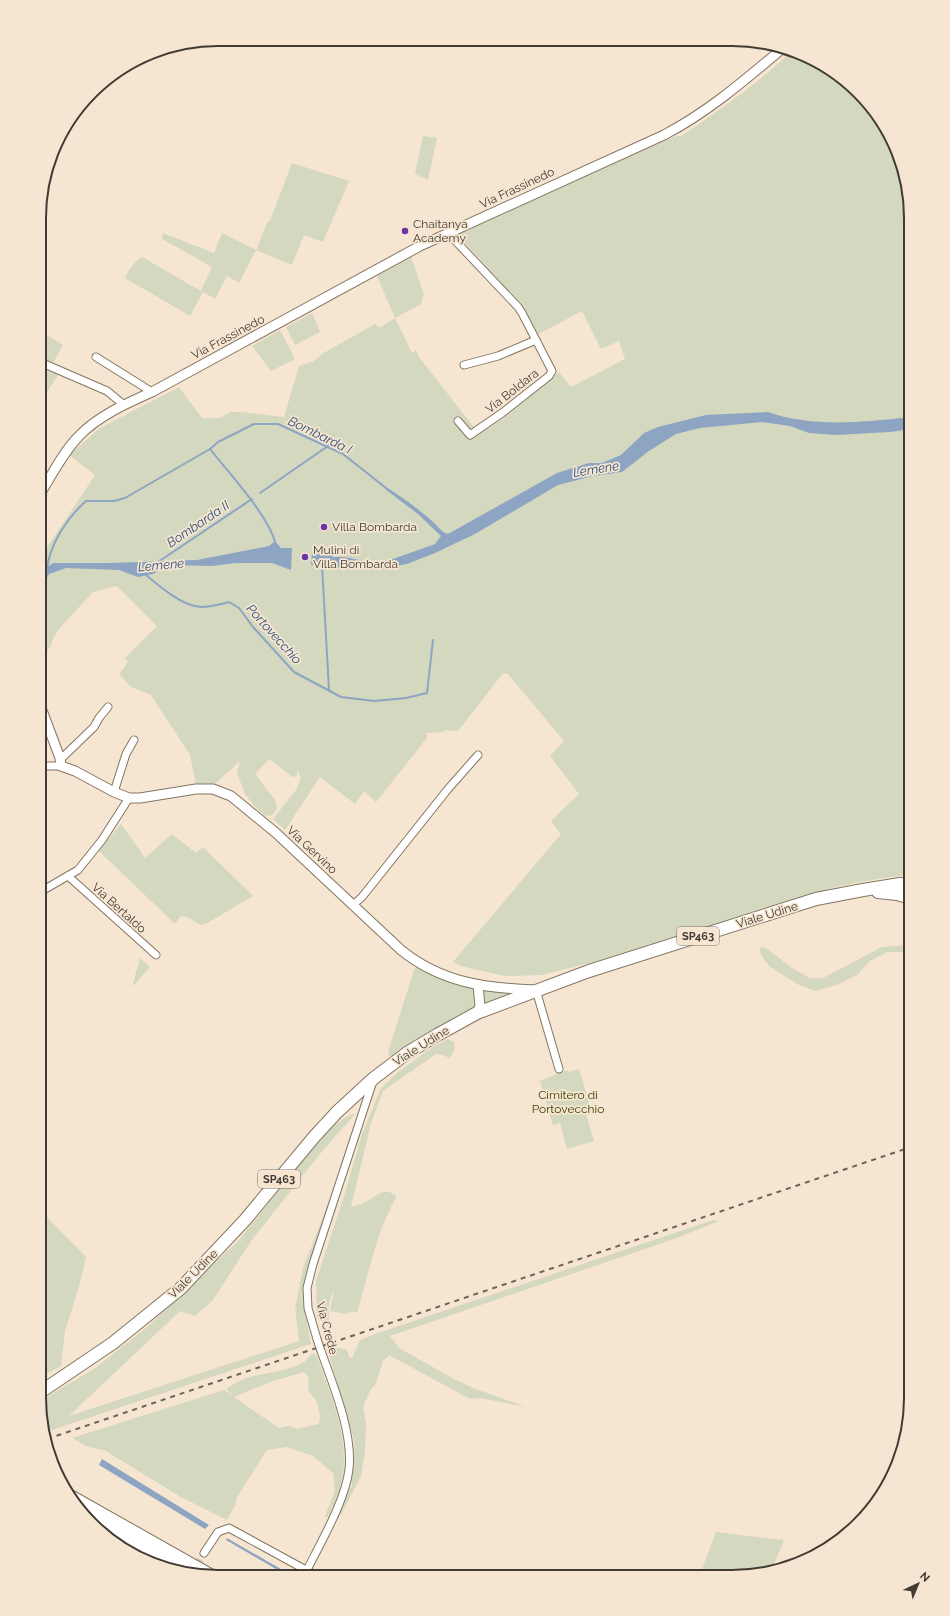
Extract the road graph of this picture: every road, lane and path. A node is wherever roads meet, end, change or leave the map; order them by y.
1 (778, 52) edge
2 (448, 233) junction
3 (536, 340) junction
4 (96, 357) dead end
5 (46, 365) edge
6 (464, 365) dead end
7 (152, 392) junction
8 (124, 405) junction
9 (458, 421) dead end
10 (46, 484) edge
11 (108, 707) dead end
12 (46, 722) edge
13 (134, 740) dead end
14 (478, 755) dead end
15 (60, 762) junction
16 (46, 765) edge
17 (114, 792) junction
18 (128, 801) junction
19 (68, 876) junction
20 (904, 884) edge
21 (46, 889) edge
22 (863, 890) junction
23 (904, 896) edge
24 (353, 905) junction
25 (156, 955) dead end
26 (478, 985) junction
27 (536, 990) junction
28 (477, 1013) junction
29 (559, 1069) dead end
30 (374, 1078) junction
31 (46, 1388) edge
32 (81, 1503) edge
33 (107, 1530) edge
34 (204, 1553) tunnel mouth
35 (163, 1561) edge
36 (198, 1569) edge
37 (308, 1570) joint

1 - 2 street, Via Frassinedo
2 - 3 street, Via Boldara
2 - 7 street, Via Frassinedo
3 - 6 street
3 - 9 street, Via Boldara
4 - 7 street
5 - 8 street
7 - 8 street, Via Frassinedo
8 - 10 street, Via Frassinedo
11 - 15 street
12 - 15 street
13 - 17 street
14 - 24 street
15 - 16 street
15 - 17 street, Via Gervino
17 - 18 street, Via Gervino
18 - 19 street
18 - 24 street, Via Gervino
19 - 21 street
19 - 25 street, Via Bertaldo
20 - 22 main road, Viale Udine / SP463
22 - 23 main road
22 - 27 main road, Viale Udine / SP463
24 - 26 street, Via Gervino
26 - 27 street, Via Gervino
26 - 28 street
27 - 28 main road, Viale Udine / SP463
27 - 29 street
28 - 30 main road, Viale Udine / SP463
30 - 31 main road, Viale Udine / SP463
30 - 37 street, Via Crede, bridge
32 - 36 highway
33 - 35 highway
34 - 37 street

